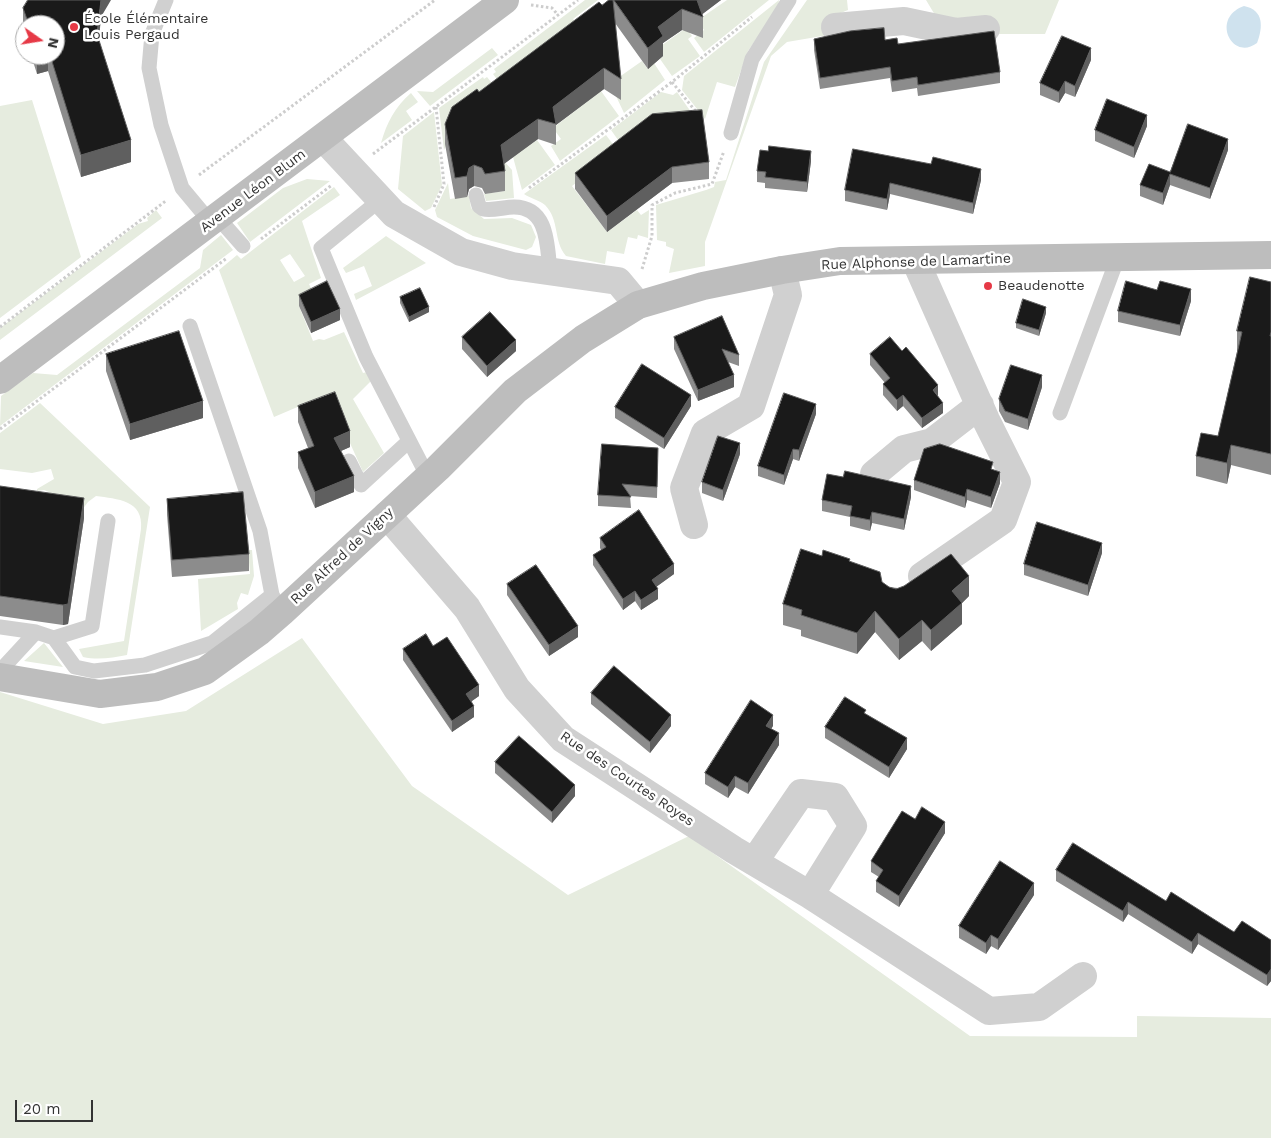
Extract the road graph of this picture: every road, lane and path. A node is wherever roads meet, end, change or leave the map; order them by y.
1 (166, 0) edge
2 (435, 0) edge
3 (505, 0) edge
4 (525, 0) edge
5 (578, 0) edge
6 (789, 0) edge
7 (904, 11) edge
8 (758, 13) dead end
9 (558, 15) junction
10 (835, 27) dead end
11 (986, 29) dead end
12 (672, 82) junction
13 (436, 107) junction
14 (731, 133) junction
15 (323, 138) junction
16 (352, 171) junction
17 (182, 188) junction
18 (476, 195) dead end
19 (380, 200) junction
20 (516, 207) junction
21 (214, 220) junction
22 (423, 230) junction
23 (244, 246) junction
24 (1271, 255) edge
25 (1118, 257) junction
26 (915, 260) junction
27 (782, 270) junction
28 (550, 271) junction
29 (633, 299) junction
30 (190, 326) dead end
31 (0, 327) edge
32 (0, 380) edge
33 (980, 405) junction
34 (1060, 413) dead end
35 (0, 429) edge
36 (409, 441) junction
37 (349, 461) dead end
38 (874, 474) dead end
39 (428, 477) junction
40 (387, 514) junction
41 (108, 521) dead end
42 (694, 524) dead end
43 (903, 589) edge
44 (277, 603) junction
45 (0, 627) edge
46 (36, 632) junction
47 (54, 638) junction
48 (0, 671) edge
49 (0, 677) edge
50 (754, 862) junction
51 (810, 895) junction
52 (1084, 976) dead end

1 - 17 lane
2 - 17 path
3 - 15 street, Avenue Léon Blum
4 - 9 path
5 - 9 path
6 - 14 lane
7 - 10 street
7 - 11 street
8 - 12 path
9 - 13 path
12 - 14 path
12 - 20 path
13 - 16 path
13 - 22 path
14 - 29 path
15 - 16 street
15 - 21 street, Avenue Léon Blum
16 - 19 street
16 - 23 path
17 - 21 lane
17 - 31 path
18 - 20 lane
19 - 22 street
19 - 36 lane
20 - 28 lane
21 - 23 lane
21 - 32 street, Avenue Léon Blum
22 - 28 street
23 - 35 path
24 - 25 street, Rue Alphonse de Lamartine
25 - 26 street, Rue Alphonse de Lamartine
25 - 34 lane
26 - 27 street, Rue Alphonse de Lamartine
26 - 33 street
27 - 29 street, Rue Alphonse de Lamartine
27 - 42 street
28 - 29 street
29 - 39 street, Rue Alfred de Vigny
30 - 44 lane
33 - 38 street
33 - 43 street
36 - 37 lane
36 - 39 lane
39 - 40 street, Rue Alfred de Vigny
40 - 44 street, Rue Alfred de Vigny
40 - 50 street, Rue des Courtes Royes
41 - 47 lane
44 - 47 lane
44 - 49 street, Rue Alfred de Vigny
45 - 46 lane
46 - 47 lane
46 - 48 lane
50 - 51 street, Rue des Courtes Royes
50 - 51 street
51 - 52 street, Rue des Courtes Royes

